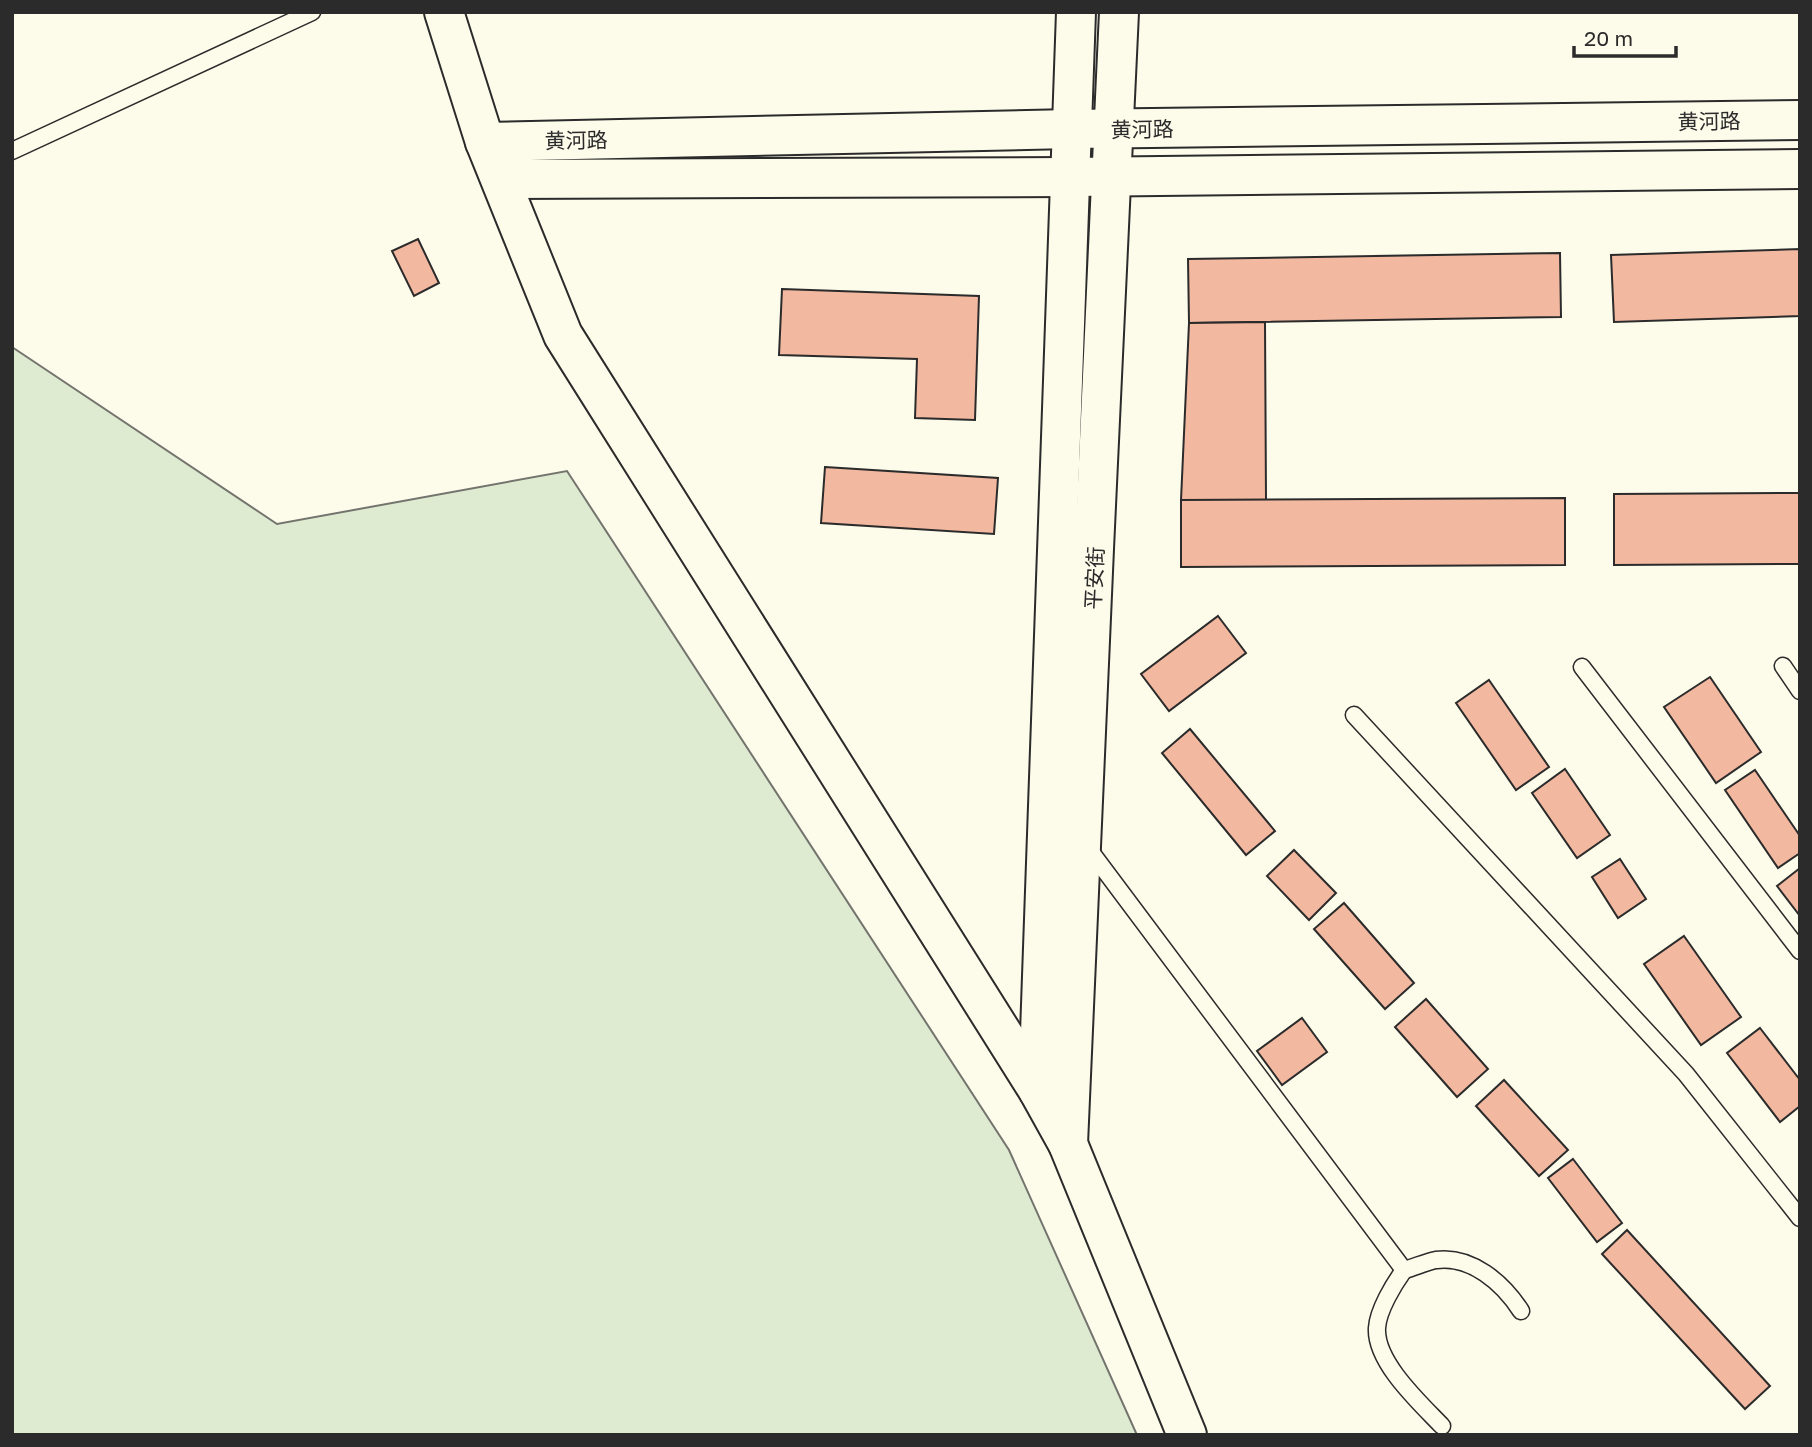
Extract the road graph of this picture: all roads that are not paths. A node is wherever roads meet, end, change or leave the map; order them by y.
1 (312, 12) edge
2 (444, 12) edge
3 (1076, 12) edge
4 (1119, 12) edge
5 (1800, 120) edge
6 (1071, 129) junction
7 (1113, 130) junction
8 (485, 142) junction
9 (12, 151) edge
10 (1800, 169) edge
11 (1110, 176) junction
12 (1071, 177) junction
13 (501, 179) junction
14 (1783, 666) dead end
15 (1582, 667) dead end
16 (1800, 691) edge
17 (1354, 715) dead end
18 (1083, 841) junction
19 (1800, 951) edge
20 (1038, 1090) junction
21 (1068, 1143) junction
22 (1800, 1218) edge
23 (1404, 1270) junction
24 (1521, 1311) dead end
25 (1442, 1426) dead end
26 (1187, 1435) edge

1 - 9 lane
2 - 8 main road
3 - 6 main road, 平安街
4 - 7 main road, 平安街
5 - 7 main road, 黄河路
6 - 7 main road, 黄河路
6 - 8 main road, 黄河路
6 - 12 main road, 平安街
7 - 11 main road, 平安街
8 - 13 main road
10 - 11 main road, 黄河路
11 - 12 main road, 黄河路
11 - 18 main road, 平安街
12 - 13 main road, 黄河路
12 - 20 main road, 平安街
13 - 20 main road
14 - 16 lane
15 - 19 lane
17 - 22 lane
18 - 21 main road, 平安街
18 - 23 lane
20 - 21 main road
21 - 26 main road
23 - 24 lane
23 - 25 lane

